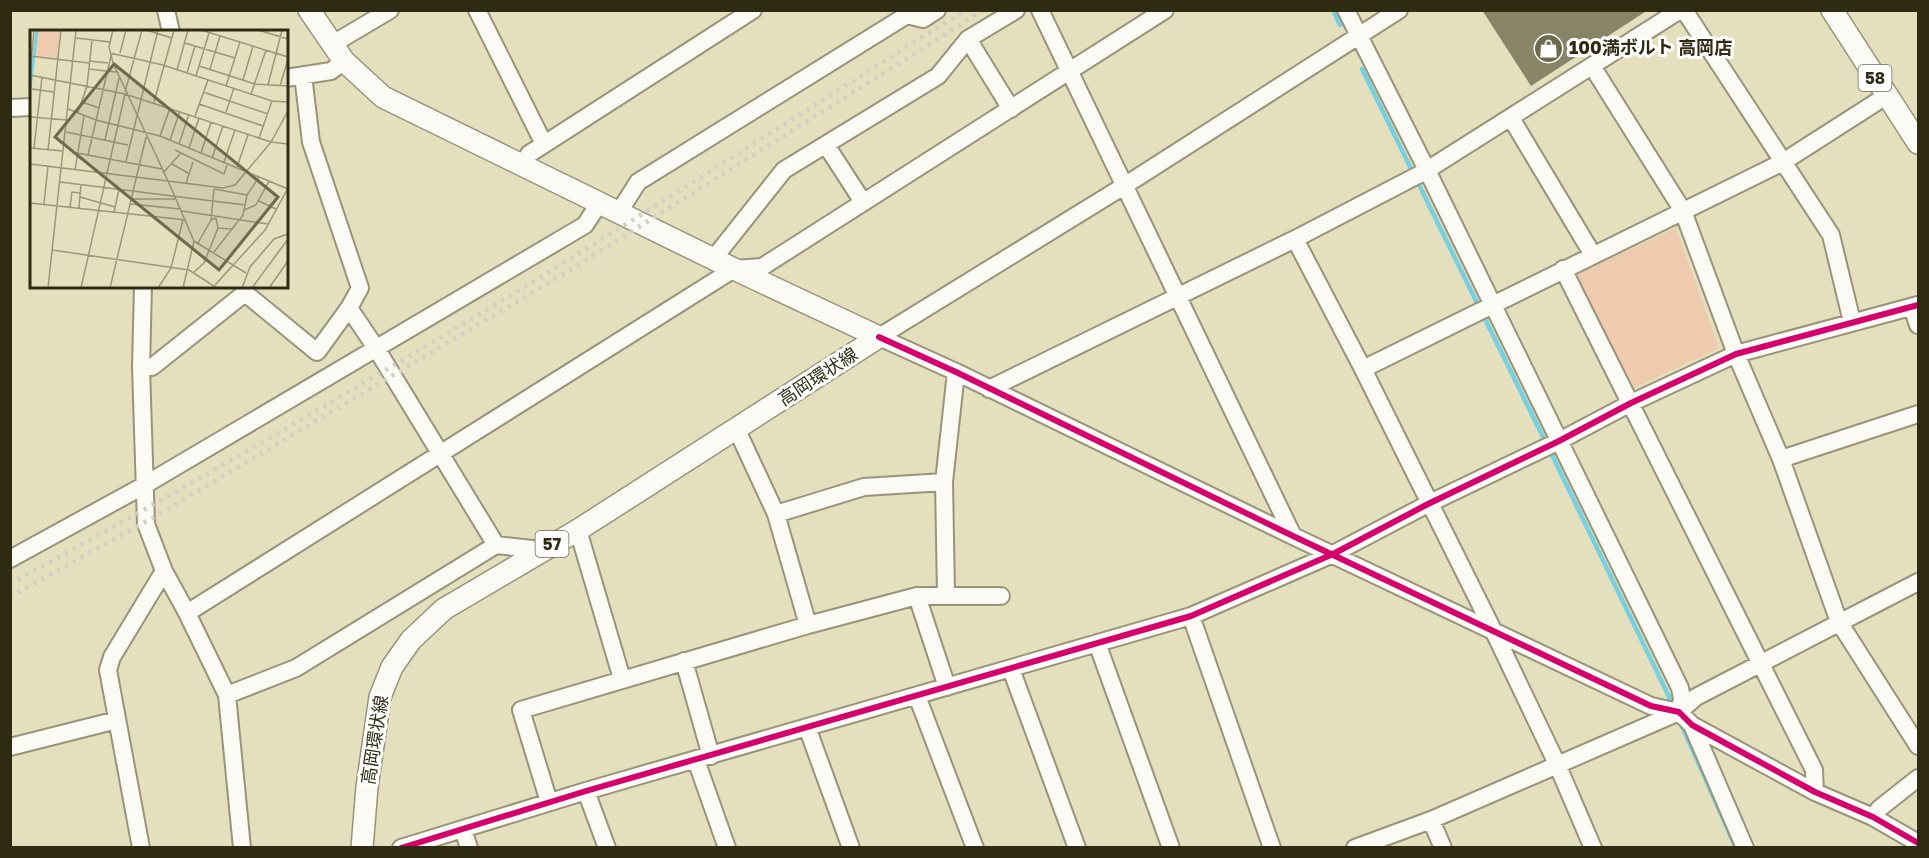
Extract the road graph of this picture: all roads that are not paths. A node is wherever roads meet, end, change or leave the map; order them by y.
1 (166, 10) edge
2 (309, 10) edge
3 (390, 10) edge
4 (477, 10) edge
5 (753, 10) edge
6 (886, 10) edge
7 (937, 10) edge
8 (1016, 10) edge
9 (1040, 10) edge
10 (1165, 10) edge
11 (1346, 10) edge
12 (1399, 10) edge
13 (1682, 10) edge
14 (1832, 10) edge
15 (171, 30) edge
16 (881, 31) junction
17 (1359, 36) junction
18 (968, 39) junction
19 (338, 53) junction
20 (1592, 66) junction
21 (1069, 72) junction
22 (295, 76) edge
23 (1886, 96) junction
24 (30, 106) edge
25 (10, 108) edge
26 (1011, 109) junction
27 (1511, 118) junction
28 (544, 144) junction
29 (1918, 144) edge
30 (826, 145) junction
31 (1783, 162) junction
32 (523, 164) junction
33 (1426, 171) junction
34 (1124, 186) junction
35 (600, 202) junction
36 (863, 202) junction
37 (1683, 211) junction
38 (619, 212) junction
39 (1295, 239) junction
40 (1593, 255) junction
41 (714, 258) junction
42 (734, 269) junction
43 (1563, 269) junction
44 (143, 288) edge
45 (243, 290) edge
46 (1176, 296) junction
47 (1492, 305) junction
48 (1915, 306) edge
49 (349, 308) junction
50 (1852, 322) junction
51 (1918, 325) edge
52 (879, 337) junction
53 (376, 348) junction
54 (1736, 354) junction
55 (141, 367) junction
56 (1363, 369) junction
57 (956, 372) junction
58 (989, 389) junction
59 (1631, 404) junction
60 (1918, 414) edge
61 (737, 430) junction
62 (1558, 441) junction
63 (440, 454) junction
64 (1781, 459) junction
65 (944, 482) junction
66 (143, 486) junction
67 (1428, 504) junction
68 (776, 514) junction
69 (578, 530) junction
70 (1293, 536) junction
71 (496, 545) junction
72 (541, 550) junction
73 (1333, 554) junction
74 (10, 559) edge
75 (164, 571) junction
76 (1918, 582) edge
77 (917, 596) junction
78 (946, 596) junction
79 (1001, 596) dead end
80 (187, 614) junction
81 (1191, 616) junction
82 (1839, 622) junction
83 (808, 625) junction
84 (1494, 632) junction
85 (1097, 643) junction
86 (684, 662) junction
87 (1760, 663) junction
88 (1011, 669) junction
89 (622, 679) junction
90 (947, 687) junction
91 (227, 695) junction
92 (917, 696) junction
93 (1672, 712) junction
94 (117, 720) junction
95 (1692, 724) junction
96 (807, 727) junction
97 (1918, 746) edge
98 (10, 747) edge
99 (703, 758) junction
100 (1557, 764) junction
101 (1918, 778) edge
102 (586, 791) junction
103 (1815, 792) junction
104 (549, 802) junction
105 (1873, 817) junction
106 (1431, 820) junction
107 (463, 829) junction
108 (1918, 843) edge
109 (141, 848) edge
110 (242, 848) edge
111 (362, 848) edge
112 (401, 848) edge
113 (469, 848) edge
114 (607, 848) edge
115 (727, 848) edge
116 (851, 848) edge
117 (975, 848) edge
118 (1077, 848) edge
119 (1171, 848) edge
120 (1272, 848) edge
121 (1355, 848) edge
122 (1443, 848) edge
123 (1593, 848) edge
124 (1745, 848) edge

1 - 15 street
2 - 19 main road, 高岡環状線
3 - 19 street
4 - 28 street
5 - 28 street
6 - 16 street
7 - 16 street
8 - 18 street
9 - 21 street
10 - 21 street
11 - 17 street
12 - 17 street
13 - 20 street
13 - 31 street
14 - 23 main road, 58
16 - 38 street
17 - 33 street
17 - 34 street
18 - 26 street
18 - 30 street
19 - 22 street
19 - 32 main road, 高岡環状線
20 - 27 street
20 - 37 street
21 - 26 street
21 - 34 street
22 - 49 street
23 - 29 main road, 58
23 - 31 street
24 - 25 street
26 - 36 street
27 - 33 street
27 - 40 street
28 - 32 street
30 - 36 street
30 - 41 street
31 - 37 street
31 - 50 street
32 - 35 main road, 高岡環状線
33 - 39 street
33 - 47 street
34 - 46 street
34 - 52 street
35 - 38 main road, 高岡環状線
35 - 53 street
36 - 42 street
37 - 40 street
37 - 54 street
38 - 41 main road, 高岡環状線
39 - 46 street
39 - 56 street
40 - 43 street
41 - 42 main road, 高岡環状線
42 - 52 main road, 高岡環状線
42 - 63 street
43 - 47 street
43 - 59 street
44 - 55 street
45 - 49 street
45 - 55 street
46 - 58 street
46 - 70 street
47 - 56 street
47 - 62 street
48 - 50 street
48 - 51 street
49 - 53 street
50 - 54 street
52 - 57 street
52 - 61 main road, 高岡環状線 / 57
53 - 63 street
53 - 66 street
54 - 59 street
54 - 64 street
55 - 66 street
56 - 67 street
57 - 58 street
57 - 65 street
58 - 70 street
59 - 62 street
59 - 87 street
60 - 64 street
61 - 68 street
61 - 69 main road, 高岡環状線 / 57
62 - 67 street
62 - 93 street
63 - 71 street
63 - 80 street
64 - 82 street
65 - 68 street
65 - 78 street
66 - 74 street
66 - 75 street
67 - 73 street
67 - 84 street
68 - 83 street
69 - 72 main road, 高岡環状線 / 57
69 - 89 street
70 - 73 street
71 - 72 street
71 - 91 street
72 - 111 main road, 高岡環状線 / 57
73 - 81 street
73 - 84 street
75 - 80 street
75 - 94 street
76 - 82 street
77 - 78 street
77 - 83 street
77 - 90 street
78 - 79 street
80 - 91 street
81 - 85 street
81 - 120 street
82 - 87 street
82 - 97 street
83 - 86 street
84 - 93 street
84 - 100 street
85 - 88 street
85 - 119 street
86 - 89 street
86 - 99 street
87 - 93 street
87 - 103 street
88 - 90 street
88 - 118 street
89 - 104 street
90 - 92 street
91 - 110 street
92 - 96 street
92 - 117 street
93 - 95 street
93 - 100 street
94 - 98 street
94 - 109 street
95 - 103 street
95 - 124 street
96 - 99 street
96 - 116 street
99 - 102 street
99 - 115 street
100 - 106 street
100 - 123 street
101 - 105 street
102 - 104 street
102 - 114 street
103 - 105 street
104 - 107 street
105 - 108 street
106 - 121 street
106 - 122 street
107 - 112 street
107 - 113 street

